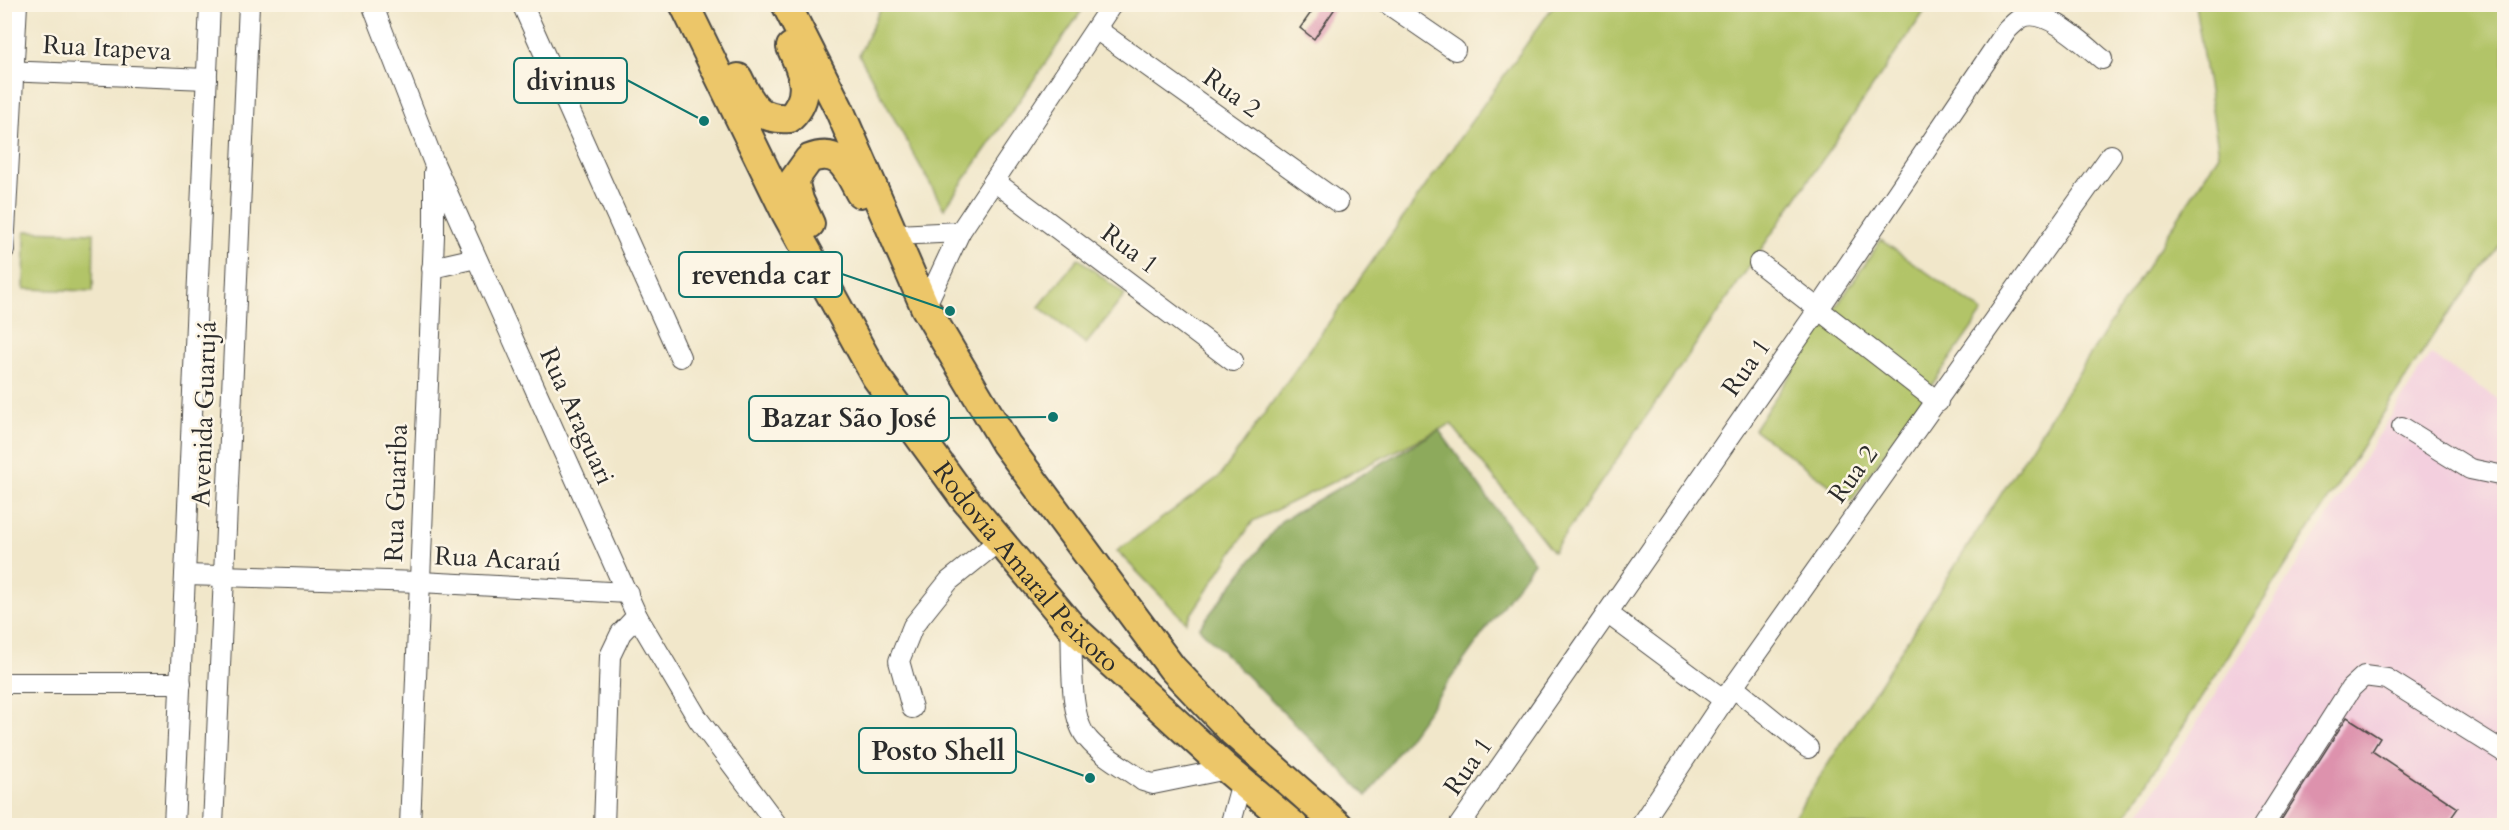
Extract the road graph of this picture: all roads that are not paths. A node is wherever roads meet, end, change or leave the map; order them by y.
1 (17, 4) edge
2 (210, 4) edge
3 (249, 4) edge
4 (372, 4) edge
5 (522, 4) edge
6 (684, 4) edge
7 (700, 4) edge
8 (768, 4) edge
9 (786, 4) edge
10 (1112, 4) edge
11 (1388, 4) edge
12 (1096, 29) junction
13 (1455, 50) dead end
14 (2102, 59) dead end
15 (9, 71) edge
16 (207, 79) junction
17 (2110, 156) dead end
18 (434, 163) junction
19 (994, 181) junction
20 (1338, 202) dead end
21 (960, 232) junction
22 (896, 236) junction
23 (4, 250) edge
24 (476, 258) junction
25 (1759, 262) dead end
26 (432, 268) junction
27 (925, 307) junction
28 (1818, 310) junction
29 (680, 357) dead end
30 (1233, 361) dead end
31 (1938, 402) junction
32 (992, 421) junction
33 (2402, 427) dead end
34 (2505, 476) edge
35 (993, 532) junction
36 (224, 574) junction
37 (185, 575) junction
38 (420, 582) junction
39 (628, 593) junction
40 (1607, 613) junction
41 (637, 616) junction
42 (1071, 626) junction
43 (4, 683) edge
44 (180, 683) junction
45 (1728, 693) junction
46 (912, 708) dead end
47 (1808, 748) dead end
48 (2505, 752) edge
49 (1234, 775) junction
50 (174, 825) edge
51 (213, 825) edge
52 (410, 825) edge
53 (604, 825) edge
54 (778, 825) edge
55 (1230, 825) edge
56 (1294, 825) edge
57 (1339, 825) edge
58 (1459, 825) edge
59 (1640, 825) edge
60 (2263, 825) edge

1 - 15 street
2 - 16 street, Avenida Guarujá
3 - 36 street, Avenida Guarujá
4 - 18 street, Rua Araguari
5 - 29 street
6 - 35 highway, Rodovia Amaral Peixoto
7 - 8 highway
9 - 22 highway, Rodovia Amaral Peixoto
10 - 12 street
11 - 13 street
12 - 19 street
12 - 20 street, Rua 2
14 - 28 street, Rua 1
15 - 16 street, Rua Itapeva
15 - 23 street
16 - 37 street, Avenida Guarujá
17 - 31 street, Rua 2
18 - 24 street, Rua Araguari
18 - 26 street, Rua Guariba
19 - 21 street
19 - 30 street, Rua 1
21 - 22 street
21 - 27 street
22 - 27 highway, Rodovia Amaral Peixoto
24 - 26 street
24 - 39 street, Rua Araguari
25 - 28 street
26 - 38 street, Rua Guariba
27 - 32 highway, Rodovia Amaral Peixoto
28 - 31 street
28 - 40 street, Rua 1
31 - 45 street, Rua 2
32 - 35 highway
32 - 57 highway, Rodovia Amaral Peixoto
33 - 34 street
35 - 42 highway, Rodovia Amaral Peixoto
35 - 46 street
36 - 37 street, Rua Acaraú
36 - 38 street, Rua Acaraú
36 - 51 street, Avenida Guarujá
37 - 44 street, Avenida Guarujá
38 - 39 street, Rua Acaraú
38 - 52 street, Rua Guariba
39 - 41 street, Rua Araguari
40 - 45 street
40 - 58 street, Rua 1
41 - 53 street
41 - 54 street, Rua Araguari
42 - 49 highway, Rodovia Amaral Peixoto
42 - 49 street
43 - 44 street
44 - 50 street, Avenida Guarujá
45 - 47 street
45 - 59 street, Rua 2
48 - 60 street
49 - 55 street
49 - 56 highway, Rodovia Amaral Peixoto

